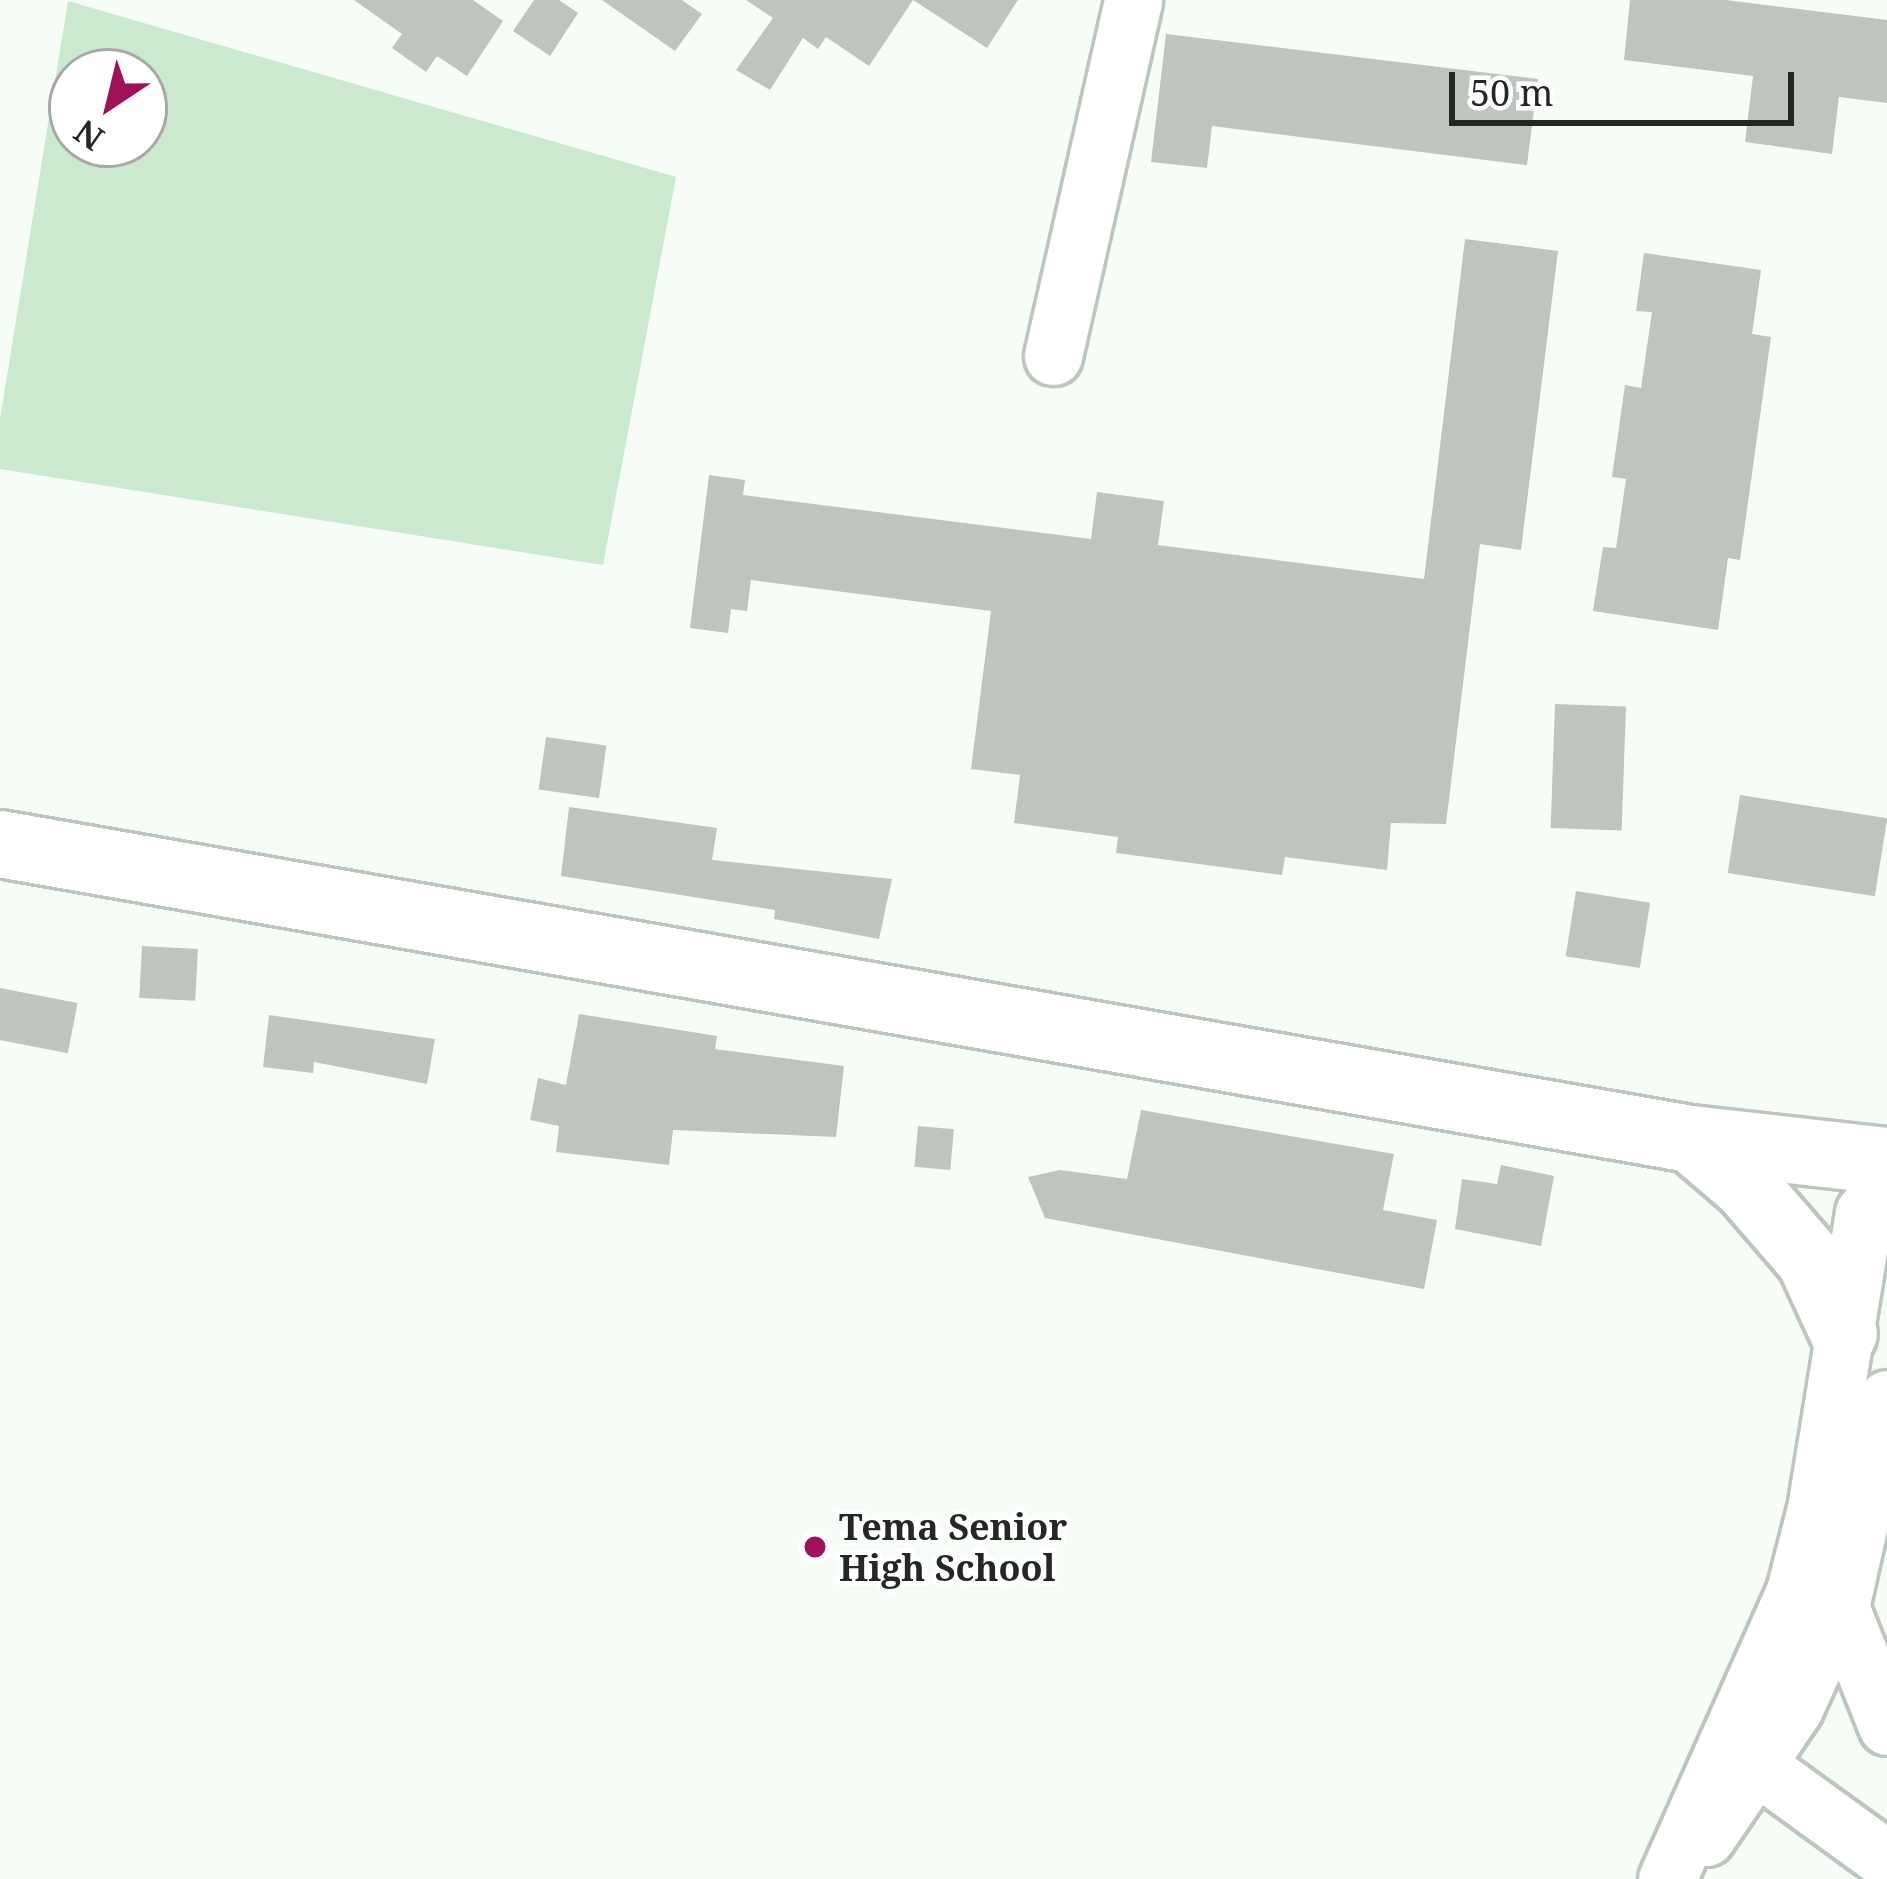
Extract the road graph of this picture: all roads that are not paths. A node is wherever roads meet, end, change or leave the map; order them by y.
1 (1133, 0) edge
2 (1053, 356) dead end
3 (0, 844) edge
4 (1690, 1139) junction
5 (1887, 1161) edge
6 (1887, 1184) edge
7 (1844, 1334) junction
8 (1887, 1399) edge
9 (1840, 1607) junction
10 (1887, 1726) edge
11 (1742, 1754) junction
12 (1887, 1860) edge
13 (1671, 1879) edge

1 - 2 street
3 - 4 main road
4 - 5 main road
4 - 7 main road
6 - 7 street
7 - 11 street
8 - 9 street
9 - 10 street
9 - 11 street
11 - 12 street
11 - 13 street

